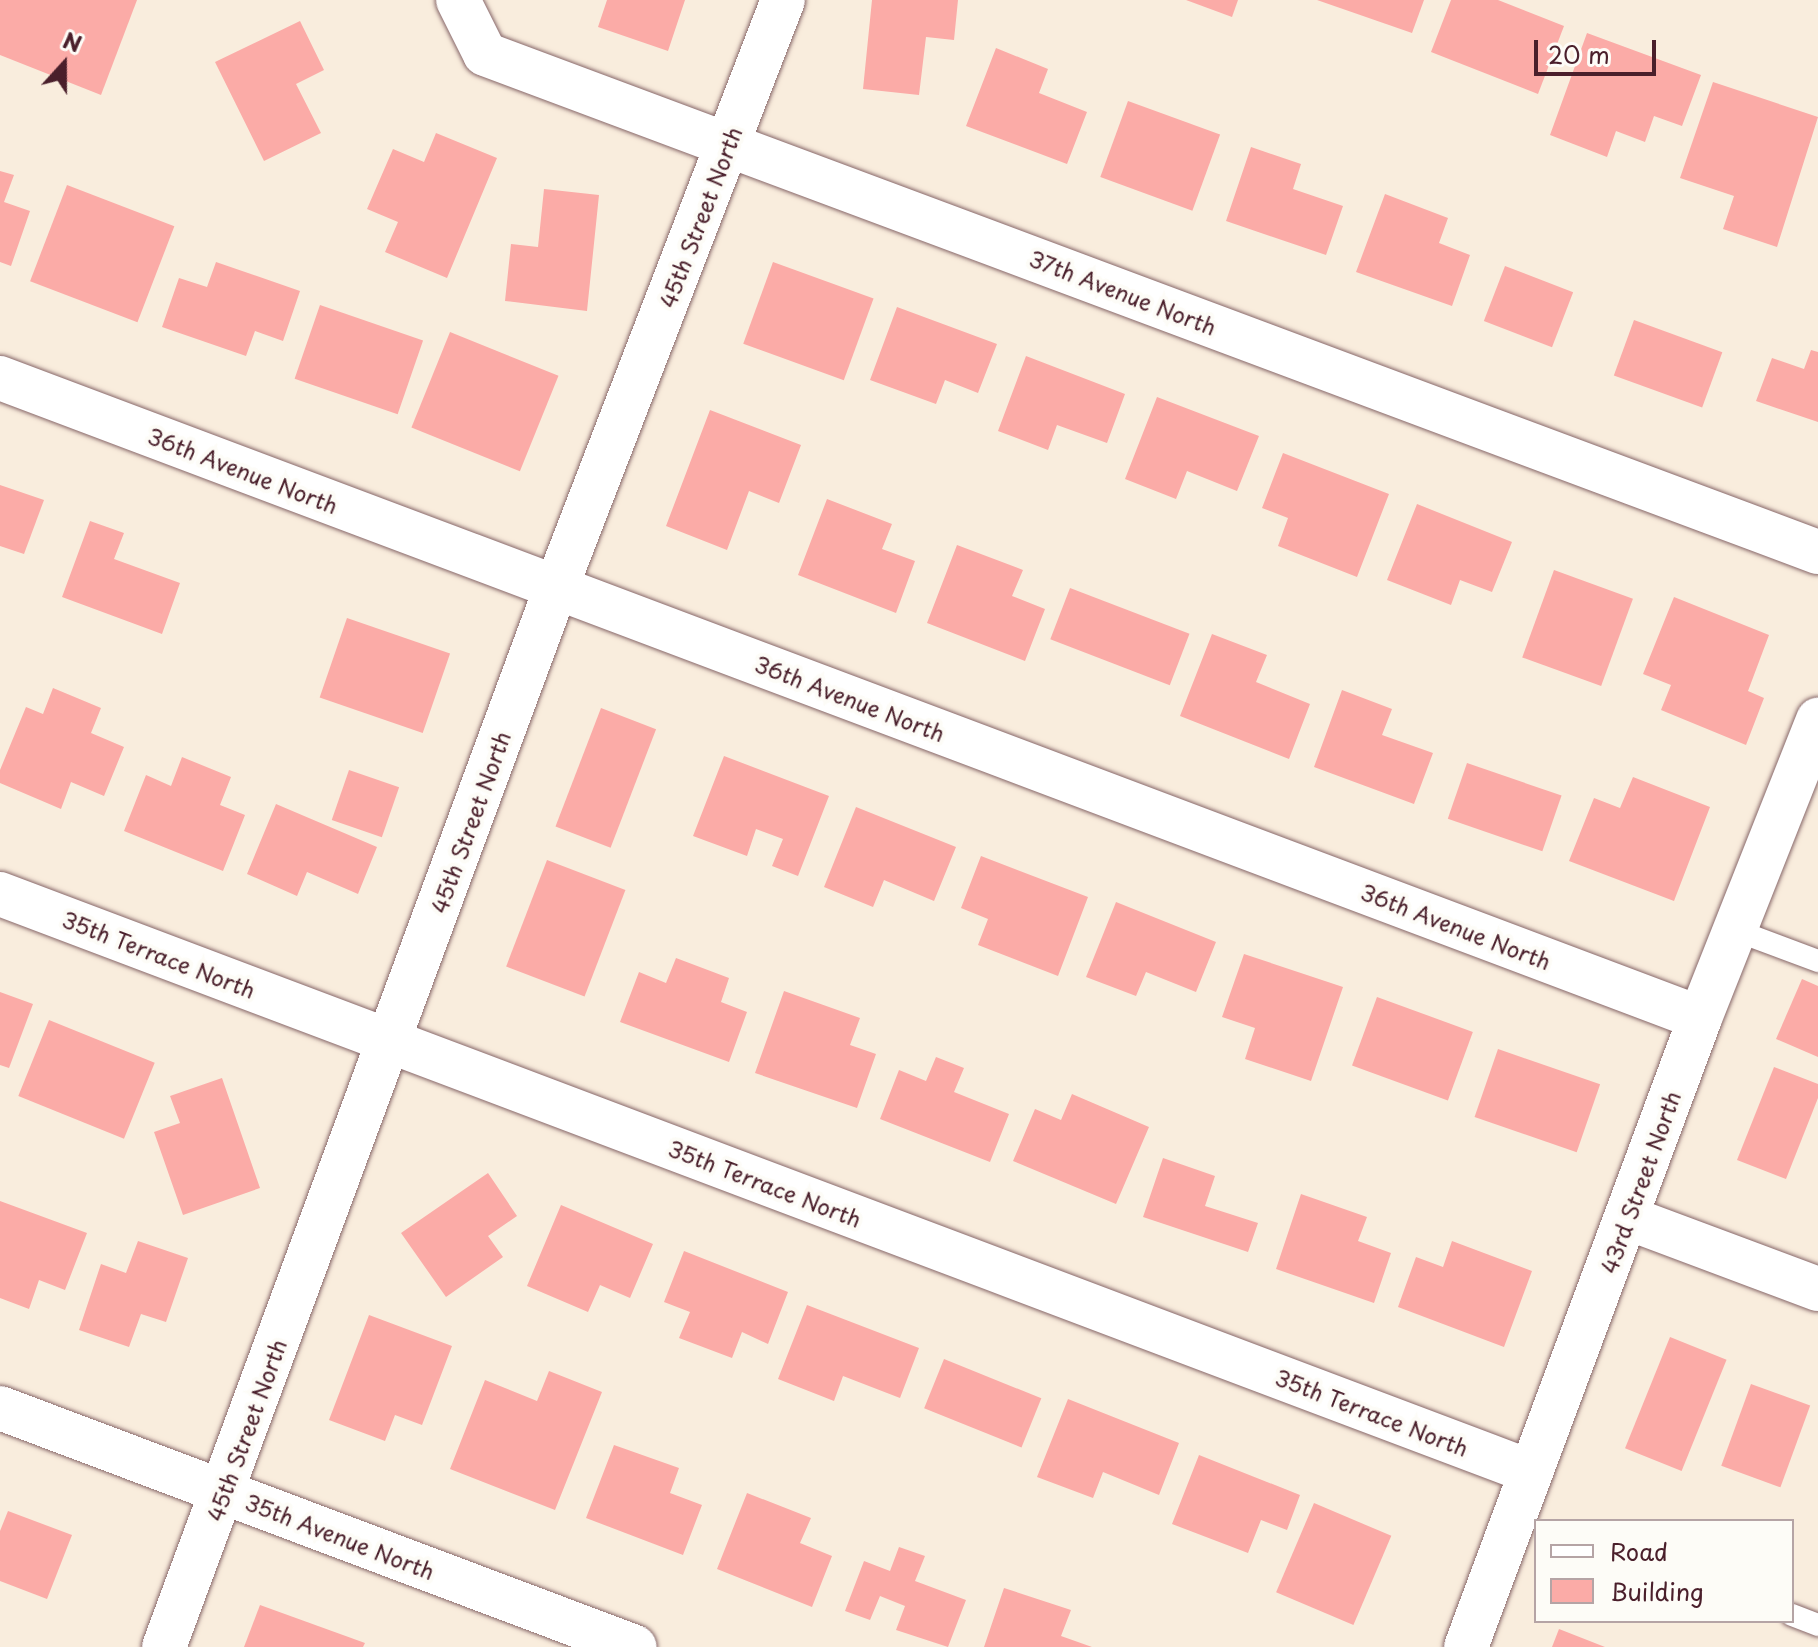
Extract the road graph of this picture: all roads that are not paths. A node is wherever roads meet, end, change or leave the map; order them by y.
1 (458, 0) edge
2 (783, 0) edge
3 (729, 144) junction
4 (0, 378) edge
5 (1818, 552) edge
6 (556, 588) junction
7 (1818, 720) edge
8 (0, 894) edge
9 (1735, 930) junction
10 (1818, 961) edge
11 (1700, 1018) junction
12 (390, 1042) junction
13 (1628, 1218) junction
14 (1818, 1289) edge
15 (0, 1408) edge
16 (1531, 1472) junction
17 (223, 1492) junction
18 (1527, 1517) edge
19 (1794, 1616) edge
20 (1818, 1625) edge
21 (164, 1647) edge
22 (635, 1647) edge
23 (1466, 1647) edge

1 - 3 street, 37th Avenue North
2 - 3 street, 45th Street North
3 - 5 street, 37th Avenue North
3 - 6 street, 45th Street North
4 - 6 street, 36th Avenue North
6 - 11 street, 36th Avenue North
6 - 12 street, 45th Street North
7 - 9 street, 43rd Street North
8 - 12 street, 35th Terrace North
9 - 10 lane
9 - 11 street, 43rd Street North
11 - 13 street, 43rd Street North
12 - 16 street, 35th Terrace North
12 - 17 street, 45th Street North
13 - 14 street
13 - 16 street, 43rd Street North
15 - 17 street, 35th Avenue North
16 - 18 street, 43rd Street North
17 - 21 street, 45th Street North
17 - 22 street, 35th Avenue North
18 - 23 street, 43rd Street North
19 - 20 lane

